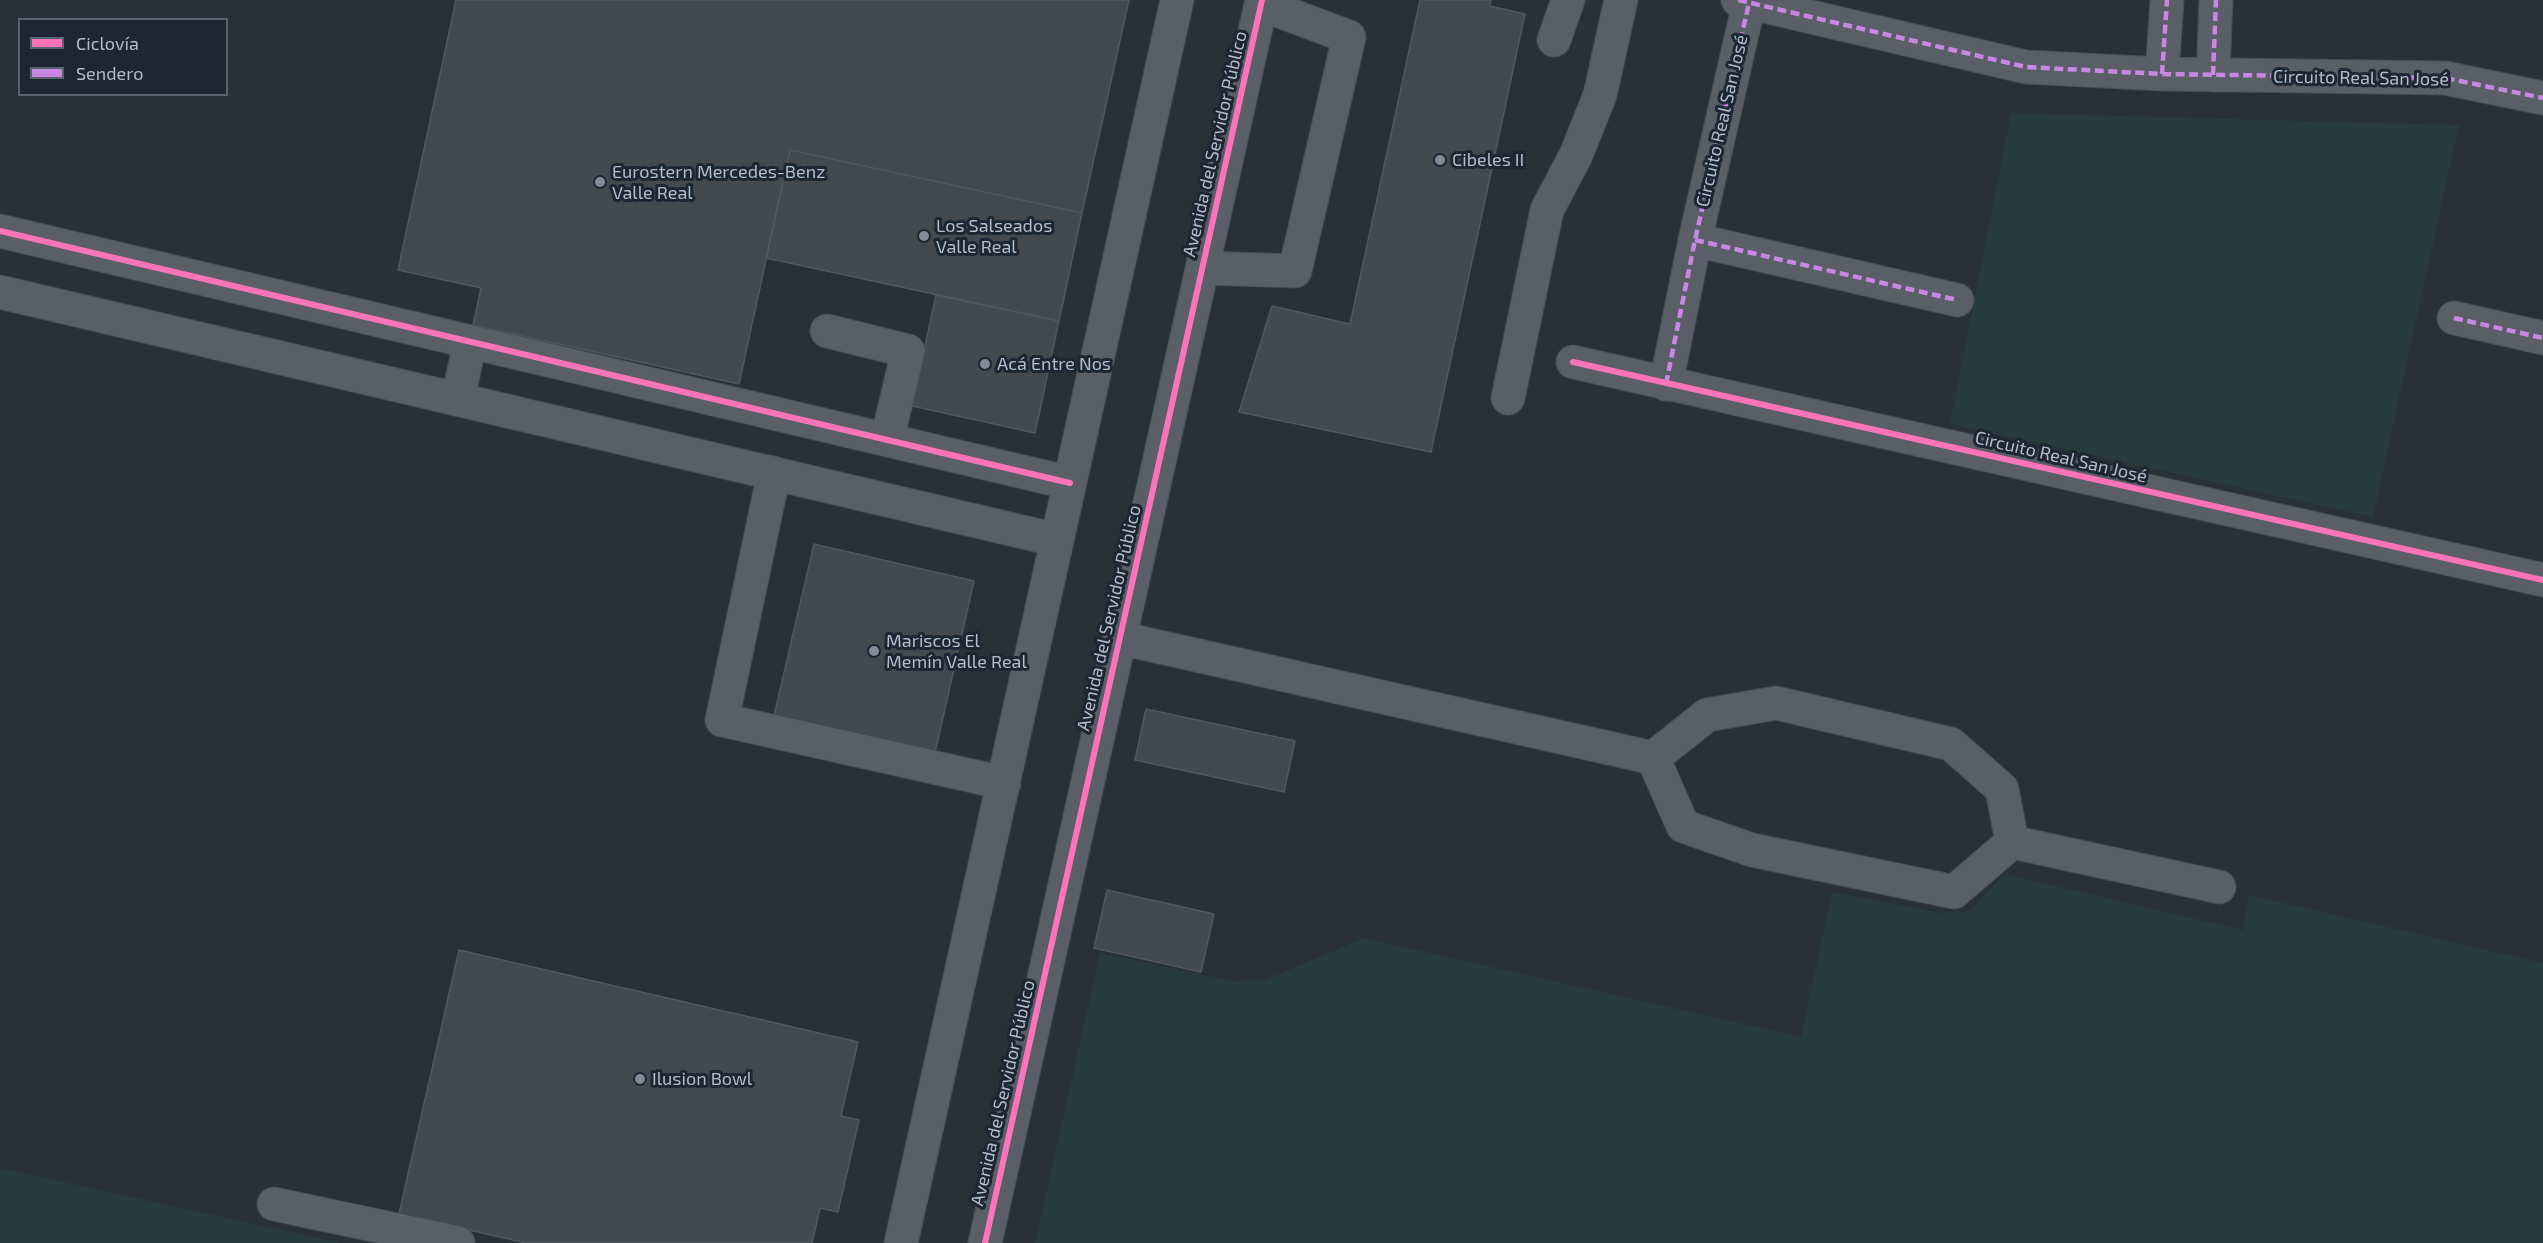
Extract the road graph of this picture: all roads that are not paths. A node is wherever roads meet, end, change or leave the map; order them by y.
1 (1177, 0) edge
2 (1568, 0) edge
3 (1622, 0) edge
4 (2167, 0) edge
5 (2216, 0) edge
6 (1262, 2) edge
7 (1743, 2) edge
8 (1554, 40) dead end
9 (2162, 74) junction
10 (2212, 75) junction
11 (2543, 98) edge
12 (0, 231) edge
13 (1695, 240) junction
14 (1203, 267) junction
15 (0, 292) edge
16 (1957, 300) dead end
17 (2454, 318) dead end
18 (827, 332) dead end
19 (2543, 338) edge
20 (470, 342) junction
21 (1573, 362) dead end
22 (1666, 384) junction
23 (1508, 398) dead end
24 (458, 399) junction
25 (887, 440) junction
26 (774, 473) junction
27 (1070, 483) junction
28 (1057, 540) junction
29 (2543, 580) edge
30 (1120, 638) junction
31 (1653, 758) junction
32 (1004, 783) junction
33 (2012, 842) junction
34 (2219, 887) dead end
35 (274, 1204) dead end
36 (458, 1243) edge
37 (902, 1243) edge
38 (985, 1243) edge

1 - 27 street
2 - 8 street
3 - 23 street
4 - 9 street
5 - 10 street
6 - 14 street, Avenida del Servidor Público
6 - 14 street
7 - 9 street, Circuito Real San José
7 - 13 street, Circuito Real San José
9 - 10 street, Circuito Real San José
10 - 11 street, Circuito Real San José
12 - 20 street
13 - 16 street
13 - 22 street, Circuito Real San José
14 - 30 street, Avenida del Servidor Público
15 - 24 street
17 - 19 street
18 - 25 street
20 - 24 street
20 - 25 street
21 - 22 street, Circuito Real San José
22 - 29 street, Circuito Real San José
24 - 26 street
25 - 27 street
26 - 28 street
26 - 32 street
27 - 28 street
28 - 32 street
30 - 31 street
30 - 38 street, Avenida del Servidor Público
31 - 33 street
31 - 33 street
32 - 37 street
33 - 34 street
35 - 36 street

